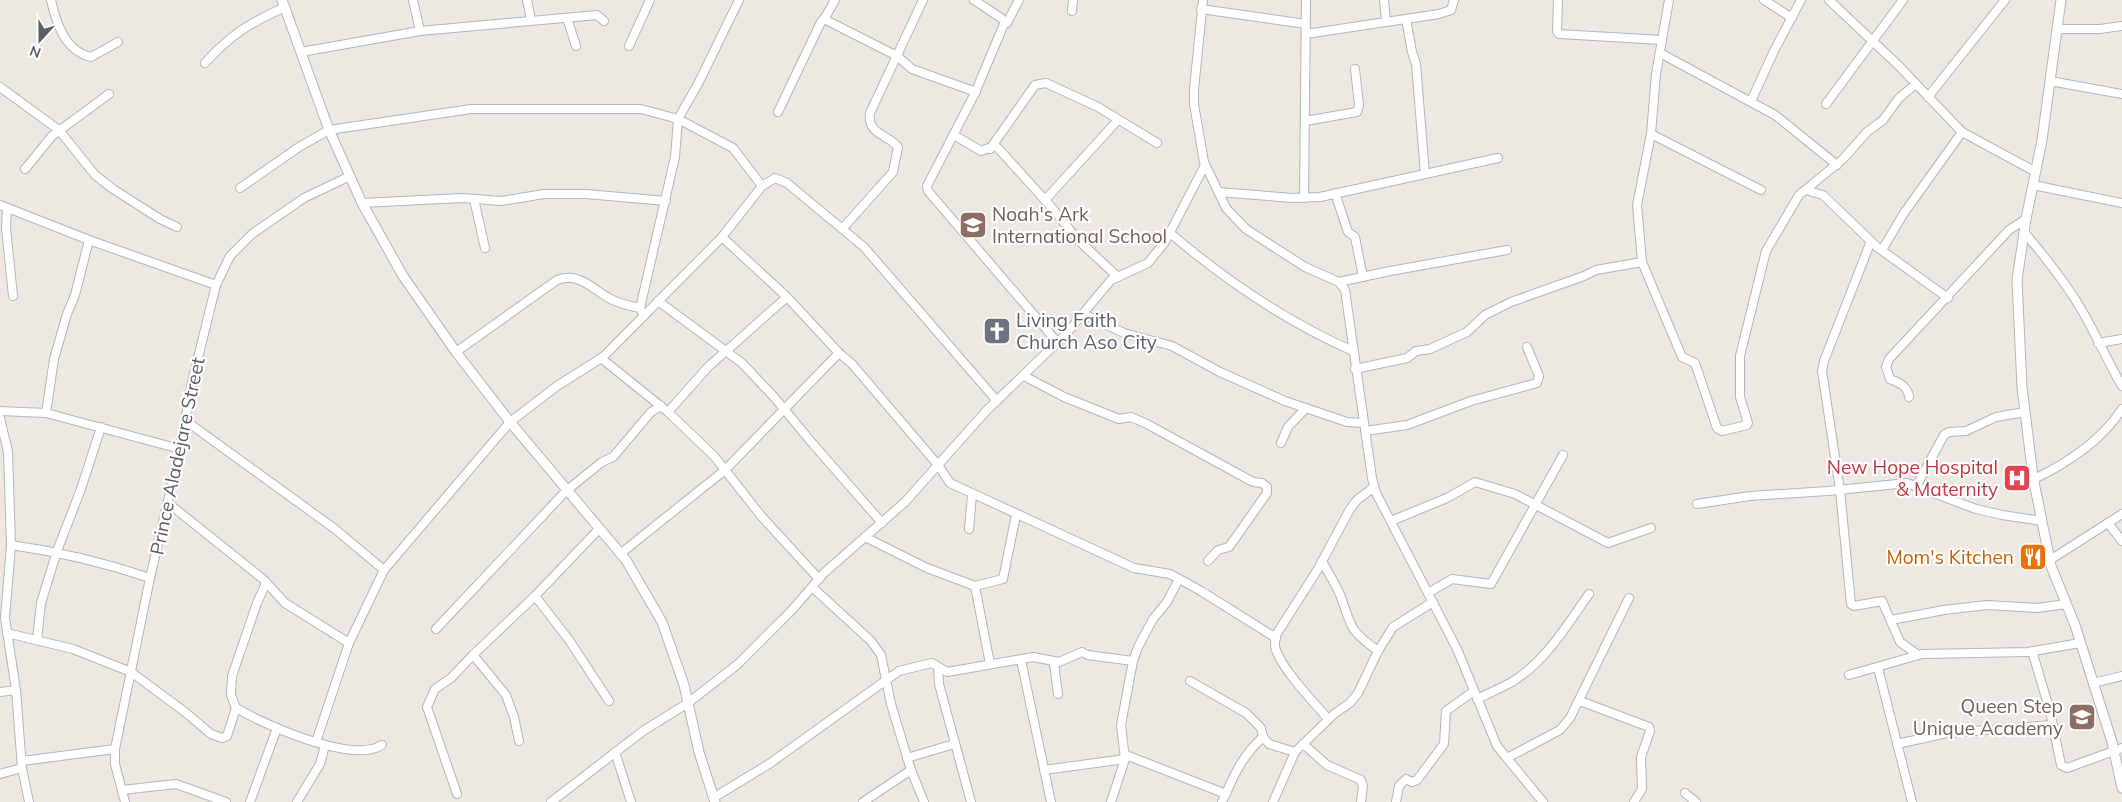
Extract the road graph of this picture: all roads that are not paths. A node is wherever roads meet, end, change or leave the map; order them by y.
1 (51, 0) edge
2 (413, 0) edge
3 (527, 0) edge
4 (650, 0) edge
5 (739, 0) edge
6 (834, 0) edge
7 (923, 0) edge
8 (974, 0) edge
9 (1019, 0) edge
10 (1073, 0) edge
11 (1203, 0) edge
12 (1306, 0) edge
13 (1384, 0) edge
14 (1454, 0) edge
15 (1558, 0) edge
16 (1669, 0) edge
17 (1764, 0) edge
18 (1801, 0) edge
19 (1829, 0) edge
20 (1903, 0) edge
21 (2005, 0) edge
22 (2061, 0) edge
23 (284, 3) edge
24 (1201, 9) junction
25 (1072, 11) dead end
26 (567, 18) junction
27 (1792, 18) junction
28 (824, 19) junction
29 (1406, 19) junction
30 (531, 20) junction
31 (604, 21) dead end
32 (1386, 22) junction
33 (1004, 24) junction
34 (1306, 24) junction
35 (2122, 26) edge
36 (2058, 29) junction
37 (420, 31) junction
38 (1306, 34) junction
39 (1662, 40) junction
40 (1874, 40) junction
41 (118, 42) dead end
42 (576, 46) dead end
43 (629, 46) dead end
44 (301, 52) junction
45 (1660, 53) junction
46 (897, 56) junction
47 (205, 63) dead end
48 (1355, 70) dead end
49 (2050, 81) junction
50 (1916, 84) junction
51 (0, 87) edge
52 (976, 92) junction
53 (109, 94) dead end
54 (2122, 94) edge
55 (1928, 97) junction
56 (1751, 101) junction
57 (1826, 104) dead end
58 (778, 112) dead end
59 (678, 119) junction
60 (1118, 120) junction
61 (1305, 121) junction
62 (60, 130) junction
63 (329, 130) junction
64 (1962, 132) junction
65 (1651, 134) junction
66 (954, 135) junction
67 (1157, 143) dead end
68 (990, 149) junction
69 (1498, 158) dead end
70 (1205, 164) junction
71 (1837, 165) junction
72 (25, 169) dead end
73 (2036, 172) junction
74 (1425, 174) junction
75 (350, 176) junction
76 (2033, 185) junction
77 (762, 186) junction
78 (240, 188) dead end
79 (1760, 190) dead end
80 (1806, 190) junction
81 (1218, 192) junction
82 (1336, 193) junction
83 (1304, 198) junction
84 (474, 199) junction
85 (1045, 200) junction
86 (666, 201) junction
87 (362, 203) junction
88 (2122, 203) edge
89 (4, 207) edge
90 (2026, 219) junction
91 (177, 227) dead end
92 (843, 228) junction
93 (3, 229) edge
94 (2024, 232) junction
95 (1170, 233) junction
96 (722, 237) junction
97 (89, 240) junction
98 (1871, 241) junction
99 (485, 248) dead end
100 (1507, 250) dead end
101 (1882, 250) junction
102 (1642, 262) junction
103 (1118, 277) junction
104 (1363, 277) junction
105 (1339, 282) junction
106 (216, 285) junction
107 (12, 296) dead end
108 (787, 298) junction
109 (1948, 298) junction
110 (658, 301) junction
111 (642, 312) junction
112 (1083, 314) junction
113 (2122, 339) edge
114 (1058, 343) junction
115 (2098, 343) junction
116 (1527, 347) dead end
117 (725, 350) junction
118 (1353, 351) junction
119 (456, 352) junction
120 (839, 353) junction
121 (601, 358) junction
122 (1355, 369) junction
123 (1024, 376) junction
124 (2122, 386) edge
125 (1910, 397) dead end
126 (997, 401) junction
127 (661, 406) junction
128 (1306, 408) junction
129 (2122, 408) edge
130 (784, 409) junction
131 (0, 411) edge
132 (668, 412) junction
133 (2025, 412) junction
134 (46, 413) junction
135 (0, 418) edge
136 (186, 421) junction
137 (510, 422) junction
138 (100, 427) junction
139 (1364, 427) junction
140 (1281, 442) dead end
141 (180, 449) junction
142 (8, 452) junction
143 (1563, 455) dead end
144 (0, 462) edge
145 (938, 465) junction
146 (725, 470) junction
147 (2034, 480) junction
148 (1917, 485) junction
149 (1374, 487) junction
150 (1840, 490) junction
151 (566, 491) junction
152 (972, 495) junction
153 (168, 503) junction
154 (1697, 504) dead end
155 (1534, 506) junction
156 (2122, 514) edge
157 (1016, 515) junction
158 (1391, 521) junction
159 (2042, 521) junction
160 (882, 523) junction
161 (2108, 523) junction
162 (1651, 528) dead end
163 (598, 529) junction
164 (969, 529) dead end
165 (865, 538) junction
166 (2122, 541) edge
167 (11, 545) junction
168 (56, 551) junction
169 (620, 554) junction
170 (2050, 560) junction
171 (1208, 561) dead end
172 (1322, 561) junction
173 (384, 570) junction
174 (150, 578) junction
175 (819, 579) junction
176 (1179, 579) junction
177 (266, 583) junction
178 (975, 586) junction
179 (812, 587) junction
180 (1428, 593) junction
181 (1589, 594) dead end
182 (535, 596) junction
183 (1629, 598) dead end
184 (1433, 602) junction
185 (2066, 604) junction
186 (1891, 620) junction
187 (436, 629) dead end
188 (8, 633) junction
189 (1276, 638) junction
190 (37, 640) junction
191 (349, 643) junction
192 (2080, 643) junction
193 (1902, 644) junction
194 (1378, 651) junction
195 (2032, 651) junction
196 (473, 655) junction
197 (1918, 655) junction
198 (1021, 660) junction
199 (1133, 661) junction
200 (1900, 661) junction
201 (1054, 663) junction
202 (884, 664) junction
203 (990, 664) junction
204 (938, 667) junction
205 (1878, 668) junction
206 (899, 671) junction
207 (131, 672) junction
208 (1849, 676) dead end
209 (2122, 676) edge
210 (885, 681) junction
211 (1190, 681) dead end
212 (2093, 683) junction
213 (16, 690) junction
214 (0, 692) edge
215 (1058, 694) dead end
216 (1476, 695) junction
217 (609, 701) dead end
218 (1580, 702) junction
219 (688, 703) junction
220 (236, 708) junction
221 (1328, 720) junction
222 (2053, 725) junction
223 (277, 728) junction
224 (1263, 737) junction
225 (519, 741) dead end
226 (316, 742) junction
227 (954, 744) junction
228 (1302, 744) junction
229 (1897, 744) junction
230 (325, 745) junction
231 (382, 745) dead end
232 (2118, 749) edge
233 (115, 750) junction
234 (615, 752) junction
235 (1295, 752) junction
236 (1126, 757) junction
237 (907, 758) junction
238 (1507, 758) junction
239 (22, 764) junction
240 (911, 770) junction
241 (1044, 770) junction
242 (0, 774) edge
243 (2122, 788) edge
244 (122, 790) junction
245 (1684, 793) dead end
246 (457, 794) dead end
247 (1226, 794) junction
248 (714, 800) edge
249 (29, 802) edge
250 (125, 802) edge
251 (226, 802) edge
252 (250, 802) edge
253 (296, 802) edge
254 (551, 802) edge
255 (631, 802) edge
256 (863, 802) edge
257 (924, 802) edge
258 (971, 802) edge
259 (1051, 802) edge
260 (1111, 802) edge
261 (1222, 802) edge
262 (1273, 802) edge
263 (1361, 802) edge
264 (1396, 802) edge
265 (1543, 802) edge
266 (1634, 802) edge
267 (1696, 802) edge
268 (1912, 802) edge

1 - 41 street
2 - 37 street
3 - 30 street
4 - 43 street
5 - 59 street
6 - 28 street
7 - 46 street
8 - 33 street
9 - 33 street
10 - 25 street
11 - 24 street
12 - 34 street
13 - 32 street
14 - 29 street
15 - 39 street
16 - 39 street
17 - 27 street
18 - 27 street
19 - 40 street
20 - 40 street
21 - 55 street
22 - 36 street
23 - 44 street
23 - 47 street
24 - 34 street
24 - 70 street
26 - 30 street
26 - 31 street
26 - 42 street
27 - 56 street
28 - 46 street
28 - 58 street
29 - 32 street
29 - 74 street
30 - 37 street
32 - 38 street
33 - 52 street
34 - 38 street
35 - 36 street
36 - 49 street
37 - 44 street
38 - 61 street
39 - 45 street
40 - 50 street
40 - 57 street
44 - 63 street
45 - 56 street
45 - 65 street
46 - 52 street
46 - 92 street
48 - 61 street
49 - 54 street
49 - 73 street
50 - 55 street
50 - 71 street
51 - 62 street
52 - 66 street
53 - 62 street
55 - 64 street
56 - 71 street
59 - 63 street
59 - 77 street
59 - 86 street
60 - 67 street
60 - 68 street
60 - 85 street
61 - 83 street
62 - 72 street
62 - 91 street
63 - 75 street
63 - 78 street
64 - 73 street
64 - 101 street
65 - 79 street
65 - 102 street
66 - 68 street
66 - 114 street
68 - 85 street
69 - 74 street
70 - 81 street
70 - 95 street
71 - 80 street
73 - 76 street
74 - 82 street
75 - 87 street
75 - 106 street, Prince Aladejare Street
76 - 88 street
76 - 90 street
77 - 92 street
77 - 96 street
80 - 98 street
80 - 102 street
81 - 83 street
81 - 105 street
82 - 83 street
82 - 104 street
84 - 86 street
84 - 87 street
84 - 99 street
85 - 103 street
86 - 111 street
87 - 119 street
89 - 93 street
89 - 97 street
90 - 94 street
90 - 109 street
92 - 126 street
93 - 107 street
94 - 115 street
94 - 133 street
95 - 103 street
95 - 118 street
96 - 108 street
96 - 110 street
97 - 106 street
97 - 134 street
98 - 101 street
98 - 150 street
100 - 104 street
101 - 109 street
102 - 122 street
103 - 112 street
104 - 105 street
105 - 118 street
106 - 136 street, Prince Aladejare Street
108 - 117 street
108 - 120 street
109 - 125 street
110 - 111 street
110 - 117 street
111 - 119 street
111 - 121 street
112 - 114 street
112 - 128 street
113 - 115 street
114 - 123 street
115 - 124 street
116 - 139 street
117 - 130 street
117 - 132 street
118 - 122 street
119 - 137 street
120 - 130 street
120 - 145 street
121 - 127 street
121 - 137 street
122 - 139 street
123 - 126 street
123 - 171 street
126 - 145 street
127 - 132 street
127 - 151 street
128 - 139 street
128 - 140 street
129 - 147 street
130 - 146 street
130 - 160 street
131 - 134 street
132 - 146 street
133 - 147 street
133 - 148 street
134 - 138 street
135 - 142 street
136 - 141 street, Prince Aladejare Street
136 - 173 street
137 - 151 street
137 - 173 street
138 - 141 street
138 - 168 street
139 - 149 street
141 - 153 street, Prince Aladejare Street
142 - 144 street
142 - 167 street
143 - 155 street
145 - 152 street
145 - 160 street
146 - 169 street
146 - 175 street
147 - 159 street
148 - 150 street
148 - 159 street
149 - 158 street
149 - 172 street
150 - 154 street
150 - 186 street
151 - 163 street
151 - 187 street
152 - 157 street
152 - 164 street
153 - 174 street, Prince Aladejare Street
153 - 177 street
155 - 158 street
155 - 162 street
155 - 180 street
156 - 161 street
157 - 176 street
157 - 178 street
158 - 180 street
159 - 170 street
160 - 165 street
161 - 166 street
161 - 170 street
163 - 169 street
163 - 182 street
165 - 175 street
165 - 178 street
167 - 168 street
167 - 188 street
168 - 174 street
168 - 190 street
169 - 219 street
170 - 185 street
172 - 189 street
172 - 194 street
173 - 191 street
174 - 207 street, Prince Aladejare Street
175 - 179 street
176 - 189 street
176 - 199 street
177 - 191 street
177 - 220 street
178 - 203 street
179 - 202 street
179 - 219 street
180 - 184 street
181 - 216 street
182 - 196 street
182 - 217 street
183 - 218 street
184 - 194 street
184 - 216 street
185 - 186 street
185 - 192 street
186 - 193 street
188 - 190 street
188 - 213 street
189 - 221 street
190 - 207 street
191 - 226 street
192 - 195 street
192 - 212 street
193 - 197 street
193 - 200 street
194 - 221 street
195 - 197 street
195 - 222 street
196 - 225 street
196 - 246 street
197 - 200 street
198 - 201 street
198 - 203 street
198 - 241 street
199 - 201 street
199 - 236 street
200 - 205 street
201 - 215 street
202 - 206 street
202 - 210 street
203 - 204 street
204 - 206 street
204 - 227 street
205 - 208 street
205 - 229 street
206 - 210 street
207 - 220 street
207 - 233 street, Prince Aladejare Street
209 - 212 street
210 - 237 street
210 - 248 street
211 - 224 street
212 - 232 street
213 - 214 street
213 - 239 street
216 - 238 street
216 - 264 street
218 - 238 street
218 - 266 street
219 - 234 street
219 - 248 street
220 - 223 street
221 - 228 street
222 - 229 street
222 - 232 street
223 - 226 street
223 - 252 street
224 - 235 street
224 - 247 street
226 - 230 street
227 - 237 street
227 - 258 street
228 - 235 street
228 - 263 street
229 - 268 street
230 - 231 street
230 - 253 street
232 - 243 street
233 - 239 street
233 - 244 street, Prince Aladejare Street
234 - 254 street
234 - 255 street
235 - 262 street
236 - 241 street
236 - 247 street
236 - 260 street
237 - 240 street
238 - 265 street
239 - 242 street
239 - 249 street
240 - 256 street
240 - 257 street
241 - 259 street
244 - 250 street, Prince Aladejare Street
244 - 251 street
245 - 267 street
247 - 261 street

